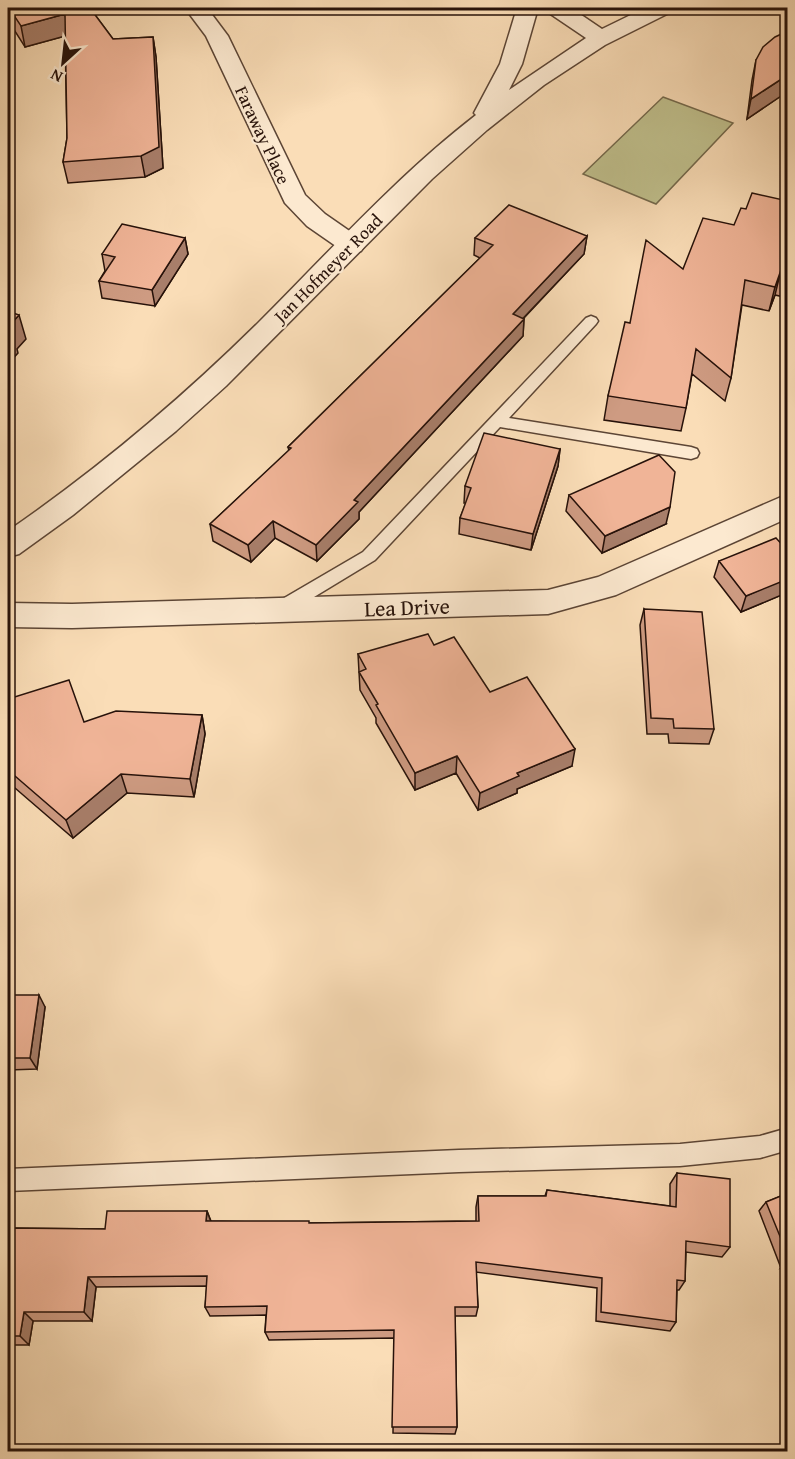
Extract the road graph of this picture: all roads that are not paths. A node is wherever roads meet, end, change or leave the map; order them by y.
1 (195, 8) edge
2 (527, 8) edge
3 (557, 8) edge
4 (661, 8) edge
5 (599, 38) junction
6 (481, 123) junction
7 (352, 245) junction
8 (591, 321) dead end
9 (497, 422) junction
10 (691, 453) dead end
11 (788, 505) edge
12 (8, 546) edge
13 (278, 610) junction
14 (8, 615) edge
15 (788, 1139) edge
16 (8, 1180) edge

1 - 7 street, Faraway Place
2 - 6 street
3 - 5 street
4 - 5 street, Jan Hofmeyer Road
5 - 6 street, Jan Hofmeyer Road
6 - 7 street, Jan Hofmeyer Road
7 - 12 street, Jan Hofmeyer Road
8 - 9 lane
9 - 10 lane
9 - 13 lane
11 - 13 street, Lea Drive
13 - 14 street, Lea Drive
15 - 16 lane

